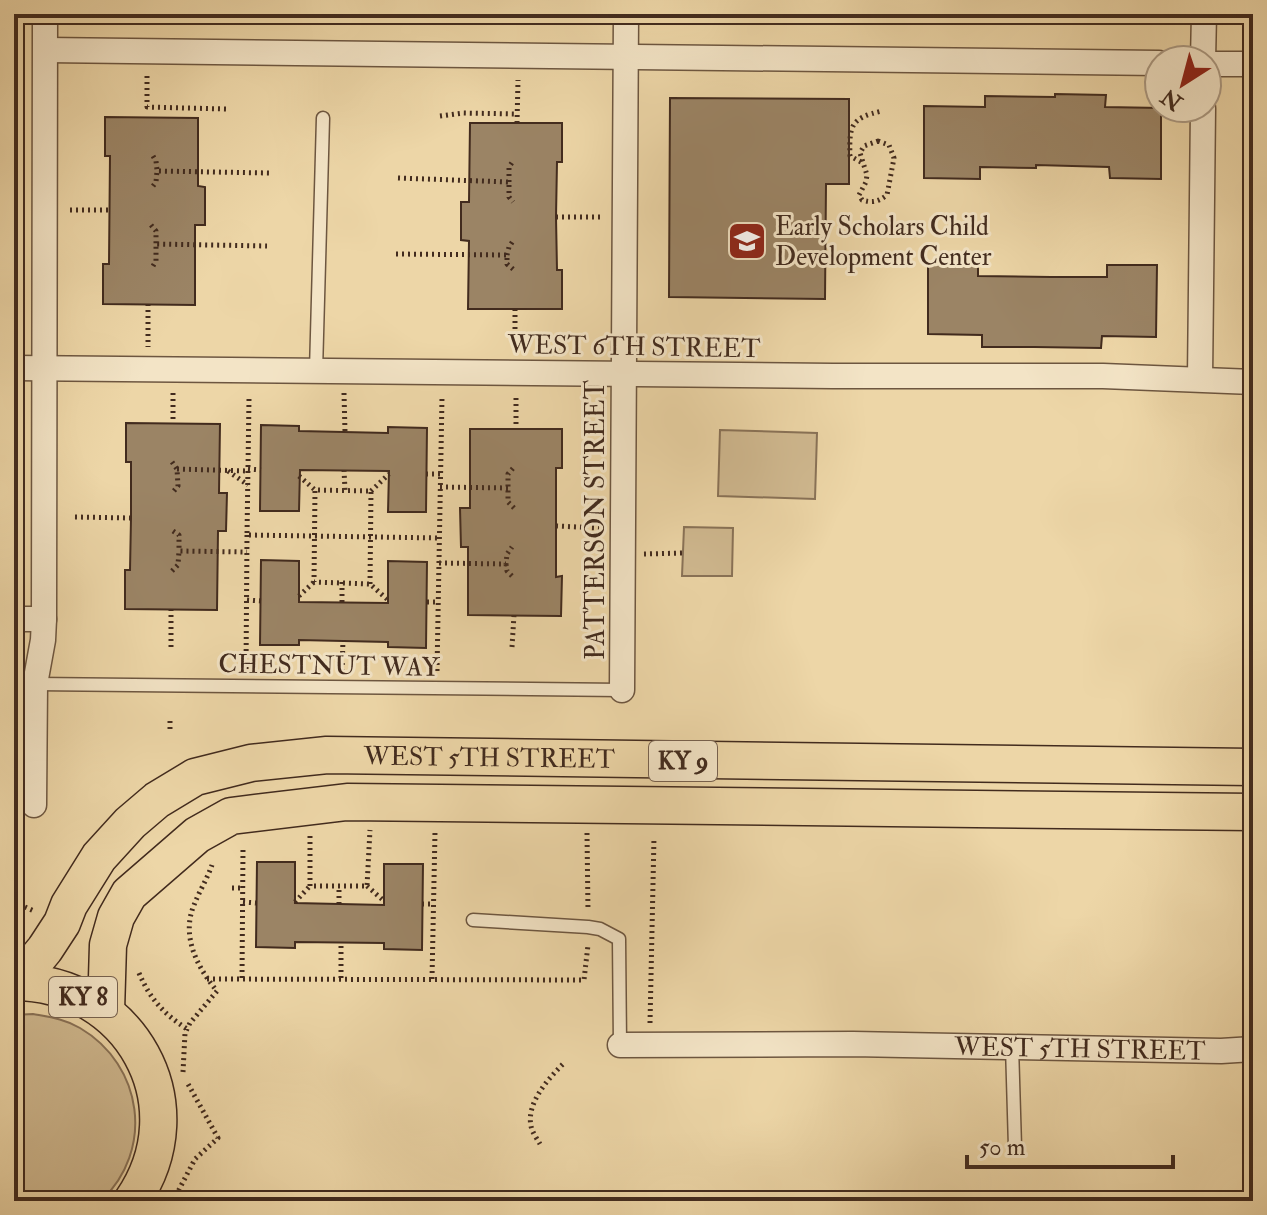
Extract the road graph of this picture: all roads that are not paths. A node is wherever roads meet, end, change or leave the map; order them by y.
1 (45, 14) edge
2 (626, 14) edge
3 (1204, 14) edge
4 (1205, 44) edge
5 (46, 50) junction
6 (626, 58) junction
7 (1143, 63) edge
8 (1223, 63) edge
9 (1253, 64) edge
10 (323, 118) dead end
11 (1203, 124) edge
12 (45, 367) junction
13 (14, 368) edge
14 (316, 371) junction
15 (624, 374) junction
16 (1200, 379) junction
17 (1253, 382) edge
18 (14, 619) edge
19 (44, 619) junction
20 (35, 684) junction
21 (622, 690) joint
22 (1253, 767) edge
23 (24, 805) edge
24 (1253, 812) edge
25 (473, 920) dead end
26 (16, 982) edge
27 (106, 1011) junction
28 (620, 1045) joint
29 (1012, 1046) junction
30 (1253, 1049) edge
31 (1015, 1147) dead end
32 (136, 1200) edge

1 - 5 street
2 - 6 street, PATTERSON STREET
3 - 4 street
5 - 6 street
5 - 12 street
6 - 7 street
6 - 15 street, PATTERSON STREET
8 - 9 street
10 - 14 lane
11 - 16 street
12 - 13 street, WEST 6TH STREET
12 - 14 street, WEST 6TH STREET
12 - 19 street
14 - 15 street, WEST 6TH STREET
15 - 16 street, WEST 6TH STREET
15 - 21 street, PATTERSON STREET
16 - 17 street, WEST 6TH STREET
18 - 19 street
19 - 20 street
20 - 21 lane, CHESTNUT WAY
20 - 23 street
22 - 26 main road, WEST 5TH STREET / KY 9
24 - 27 main road, WEST 5TH STREET / KY 9
25 - 28 lane
26 - 27 main road, KY 8
27 - 32 main road, KY 8
28 - 29 street, WEST 5TH STREET
29 - 30 street, WEST 5TH STREET
29 - 31 lane

